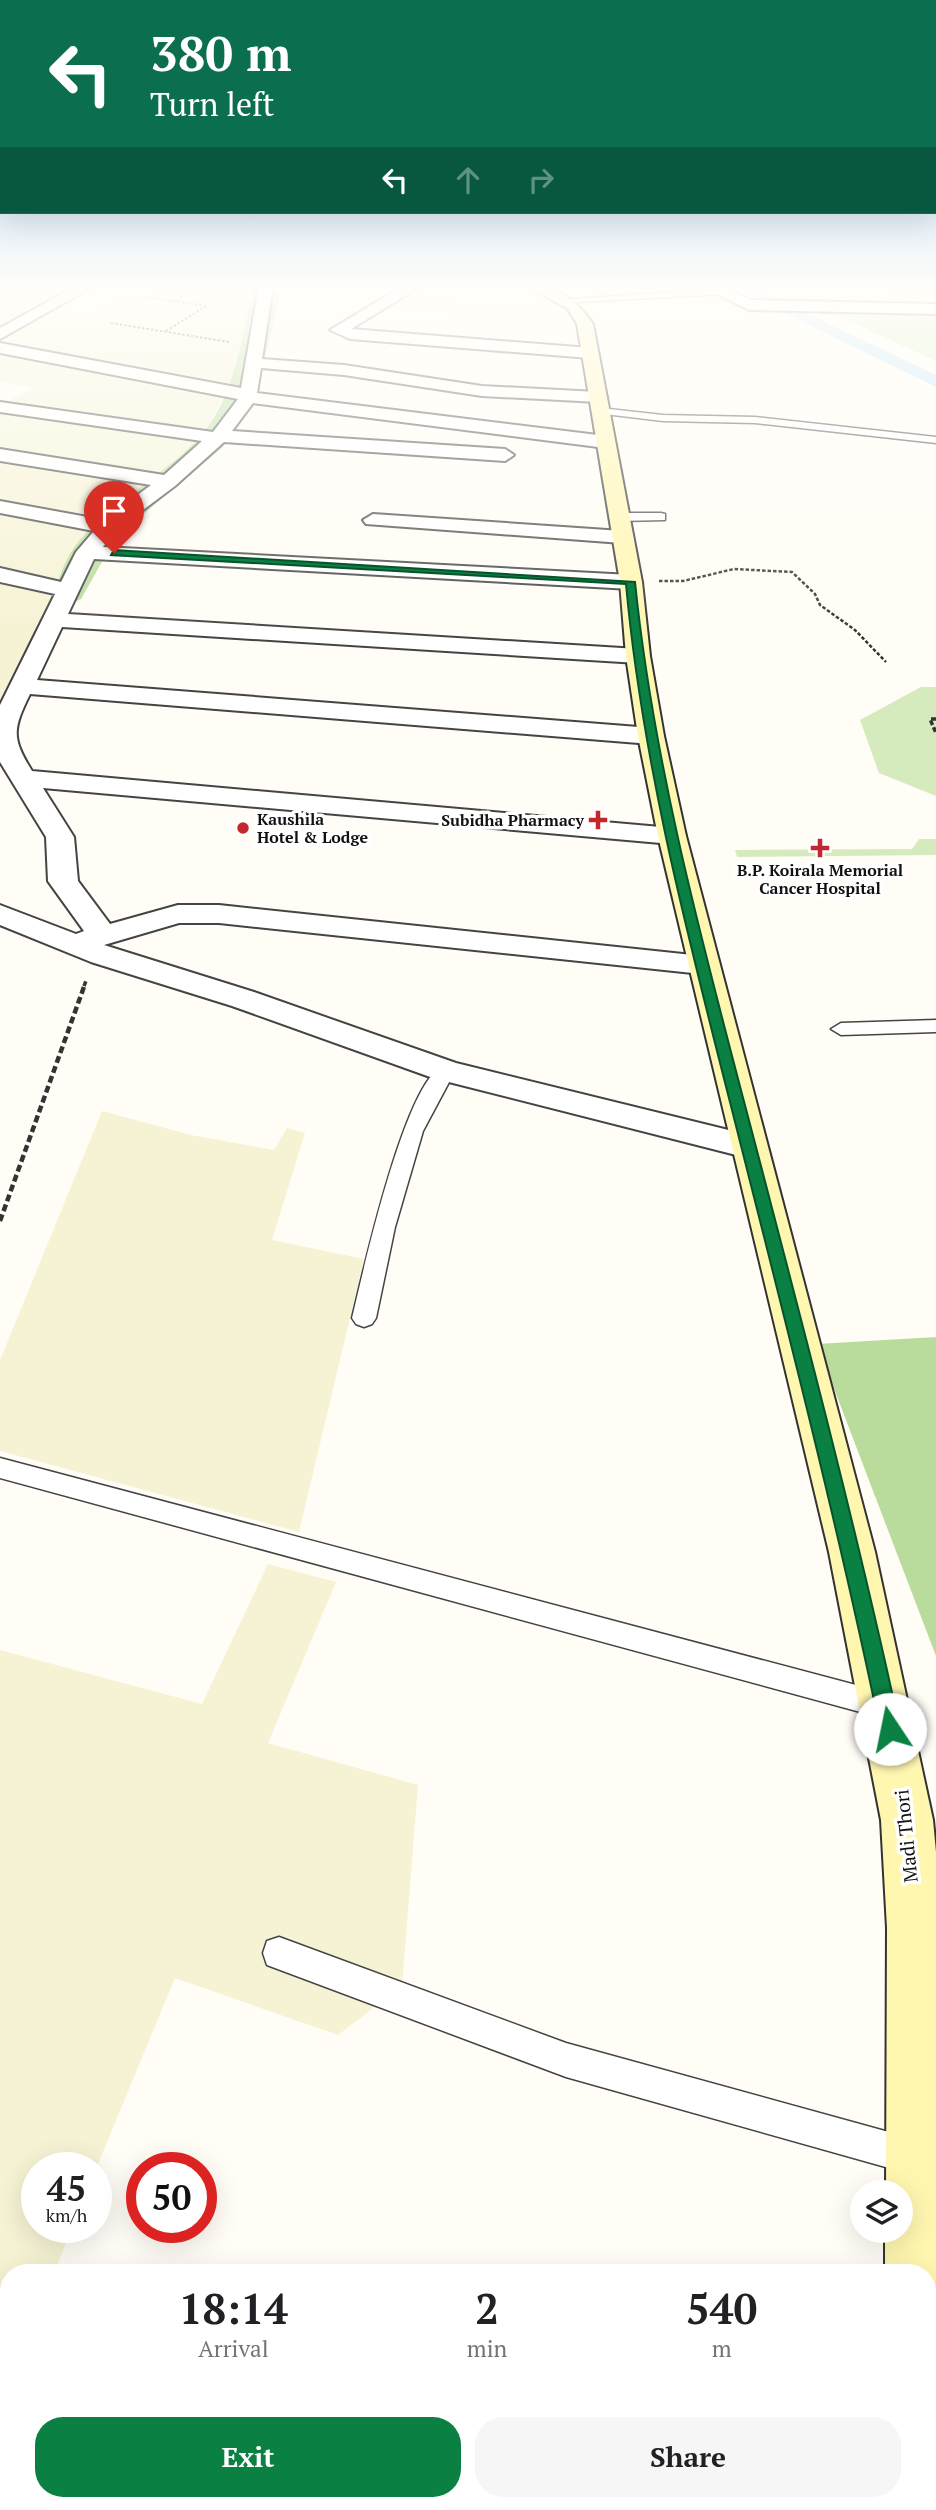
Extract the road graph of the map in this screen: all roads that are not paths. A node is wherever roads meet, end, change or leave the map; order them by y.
1 (243, 403) edge
2 (306, 403) edge
3 (515, 403) edge
4 (596, 403) edge
5 (0, 407) edge
6 (599, 434) junction
7 (218, 437) junction
8 (936, 440) edge
9 (0, 455) edge
10 (519, 455) dead end
11 (168, 482) junction
12 (0, 507) edge
13 (661, 517) dead end
14 (373, 520) dead end
15 (108, 527) junction
16 (621, 527) junction
17 (87, 552) junction
18 (0, 576) edge
19 (631, 582) junction
20 (66, 590) junction
21 (56, 620) junction
22 (638, 656) junction
23 (7, 664) dead end
24 (27, 677) junction
25 (651, 736) junction
26 (1, 737) edge
27 (22, 778) junction
28 (672, 836) junction
29 (0, 914) edge
30 (94, 945) junction
31 (702, 965) junction
32 (936, 1026) edge
33 (841, 1029) dead end
34 (445, 1071) junction
35 (748, 1146) junction
36 (364, 1318) dead end
37 (0, 1468) edge
38 (886, 1706) junction
39 (279, 1953) dead end
40 (918, 2158) junction
41 (917, 2264) edge

1 - 7 street
2 - 6 street
3 - 6 street
4 - 6 main road, Madi Thori
5 - 7 street
6 - 8 lane
6 - 16 main road, Madi Thori
7 - 10 street
7 - 11 street
9 - 11 street
11 - 15 street
12 - 15 street
13 - 16 lane
14 - 16 street
15 - 17 street
16 - 19 main road, Madi Thori
17 - 19 street
17 - 20 street
18 - 20 street
19 - 22 main road, Madi Thori
20 - 21 street
21 - 22 street
21 - 24 street
22 - 25 main road, Madi Thori
23 - 24 street
24 - 25 street
24 - 26 street
25 - 28 main road, Madi Thori
26 - 27 street
27 - 28 street
27 - 30 street
28 - 31 main road, Madi Thori
29 - 30 street
30 - 31 street
30 - 34 street
31 - 35 main road, Madi Thori
32 - 33 lane
34 - 35 street
34 - 36 lane
35 - 38 main road, Madi Thori
37 - 38 lane
38 - 40 main road, Madi Thori
39 - 40 lane
40 - 41 main road, Madi Thori

